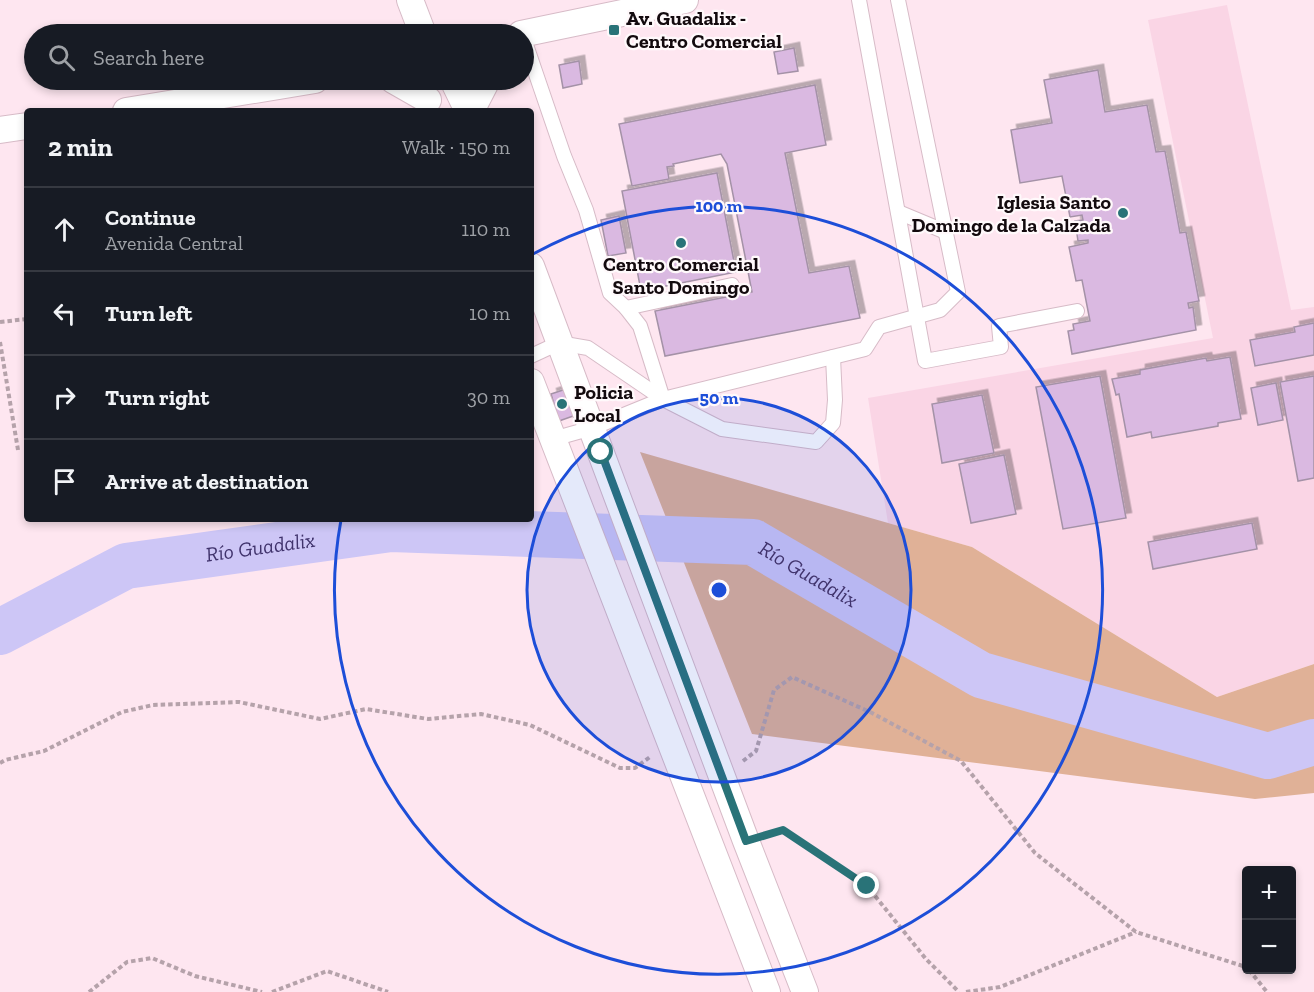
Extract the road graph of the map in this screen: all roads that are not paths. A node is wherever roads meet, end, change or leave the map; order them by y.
1 (410, 0) edge
2 (685, 0) edge
3 (859, 0) edge
4 (898, 0) edge
5 (419, 24) edge
6 (534, 31) edge
7 (534, 68) edge
8 (254, 90) edge
9 (415, 90) edge
10 (458, 90) edge
11 (481, 90) edge
12 (430, 97) edge
13 (144, 108) edge
14 (467, 108) edge
15 (471, 108) edge
16 (24, 126) edge
17 (0, 130) edge
18 (898, 212) junction
19 (946, 232) junction
20 (534, 274) edge
21 (732, 285) dead end
22 (626, 308) junction
23 (1077, 311) dead end
24 (917, 316) junction
25 (559, 343) junction
26 (534, 355) edge
27 (832, 357) junction
28 (534, 390) edge
29 (663, 399) junction
30 (592, 428) junction
31 (553, 439) junction
32 (767, 992) edge
33 (805, 992) edge

1 - 5 street
2 - 6 street
3 - 18 lane
4 - 19 lane
7 - 22 lane
8 - 13 street
9 - 12 street
10 - 14 street
11 - 15 street
16 - 17 street
18 - 19 lane
18 - 24 lane
19 - 24 lane
20 - 25 street
21 - 22 lane
22 - 29 lane
23 - 24 lane
24 - 27 lane
25 - 26 lane
25 - 29 lane
25 - 30 street
27 - 29 lane
27 - 29 lane
28 - 31 street
29 - 30 lane
30 - 31 lane
30 - 33 street
31 - 32 street

